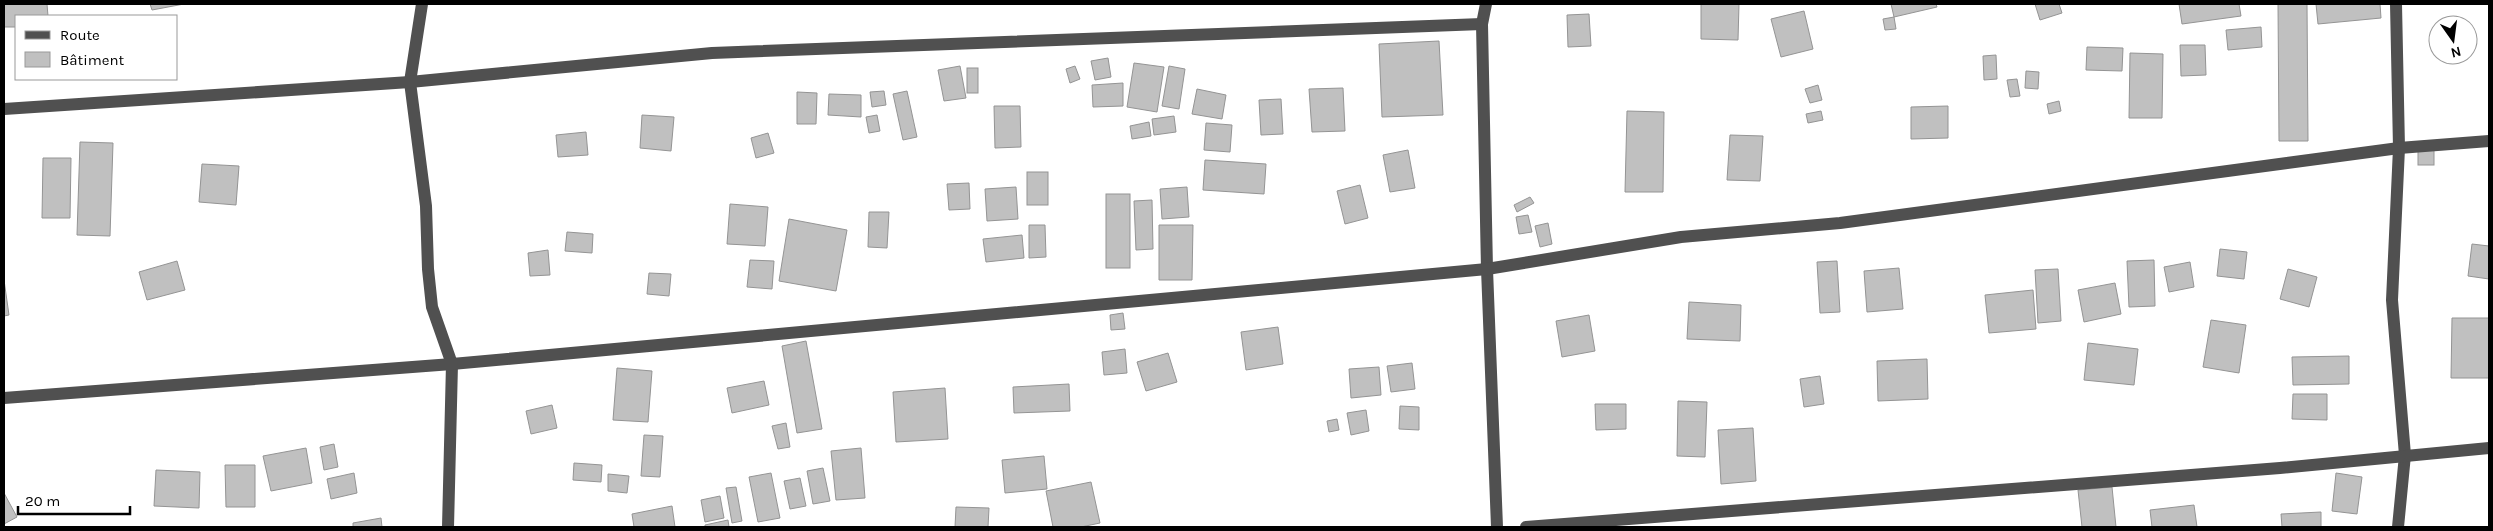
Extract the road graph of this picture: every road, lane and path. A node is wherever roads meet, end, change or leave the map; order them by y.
1 (422, 4) edge
2 (1486, 4) edge
3 (2396, 4) edge
4 (1482, 24) junction
5 (410, 82) junction
6 (4, 109) edge
7 (2489, 141) edge
8 (2399, 148) junction
9 (1487, 269) junction
10 (452, 364) junction
11 (4, 398) edge
12 (2489, 448) edge
13 (2405, 455) junction
14 (448, 527) edge
15 (1496, 527) edge
16 (1526, 527) edge
17 (2398, 527) edge

1 - 5 street
2 - 4 street
3 - 8 street
4 - 5 street
4 - 9 street
5 - 6 street
5 - 10 street
7 - 8 street
8 - 9 street
8 - 13 street
9 - 10 street
9 - 15 street
10 - 11 street
10 - 14 street
12 - 13 street
13 - 16 street
13 - 17 street

